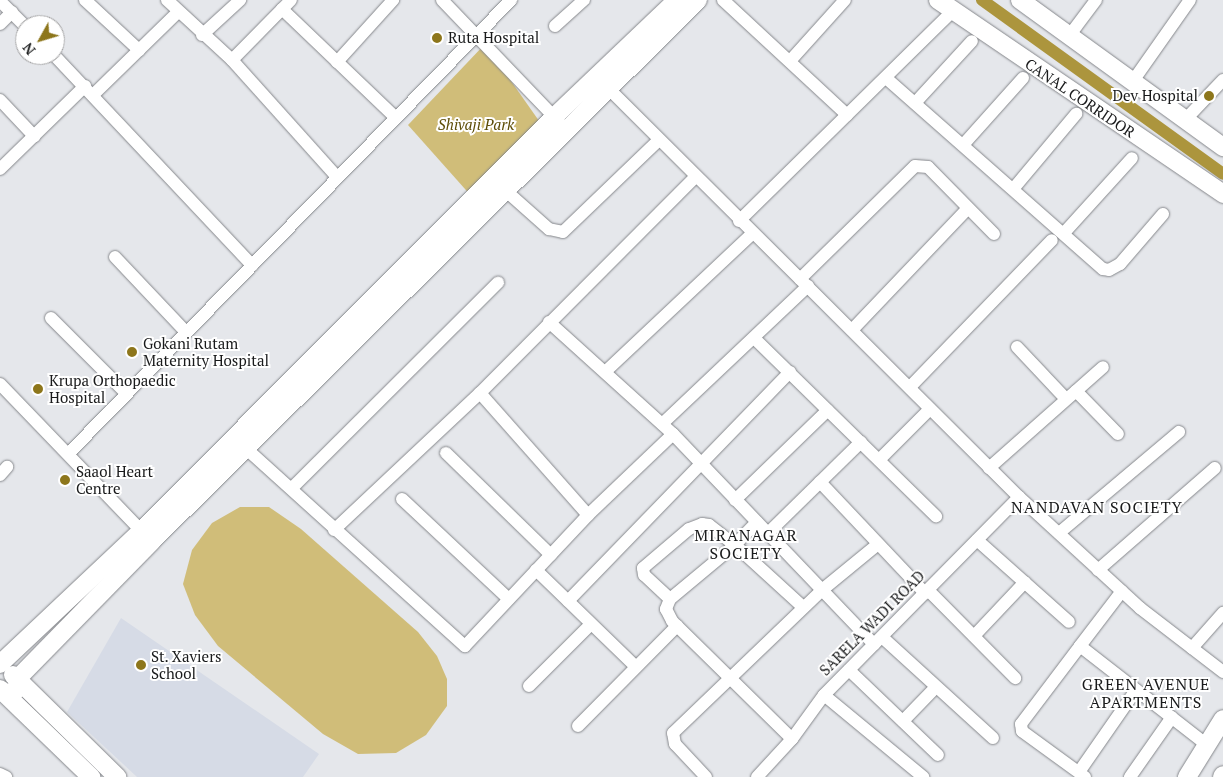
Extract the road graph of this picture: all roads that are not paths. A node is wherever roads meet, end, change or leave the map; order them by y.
1 (85, 0) edge
2 (167, 0) edge
3 (240, 0) edge
4 (291, 0) edge
5 (393, 0) edge
6 (442, 0) edge
7 (584, 0) edge
8 (677, 0) edge
9 (698, 0) edge
10 (723, 0) edge
11 (845, 0) edge
12 (938, 0) edge
13 (1020, 0) edge
14 (1096, 0) edge
15 (1190, 0) edge
16 (0, 1) edge
17 (503, 3) edge
18 (282, 10) junction
19 (952, 11) junction
20 (12, 12) junction
21 (178, 12) junction
22 (15, 15) edge
23 (0, 24) edge
24 (556, 26) dead end
25 (476, 33) junction
26 (202, 35) junction
27 (1069, 36) junction
28 (972, 42) dead end
29 (139, 50) junction
30 (232, 60) junction
31 (336, 62) junction
32 (790, 62) junction
33 (64, 65) edge
34 (597, 77) junction
35 (886, 78) junction
36 (1023, 78) dead end
37 (1223, 80) edge
38 (1134, 81) junction
39 (90, 90) junction
40 (610, 90) junction
41 (0, 100) edge
42 (915, 103) junction
43 (1076, 114) dead end
44 (847, 115) junction
45 (394, 116) junction
46 (1184, 120) junction
47 (560, 123) junction
48 (34, 136) junction
49 (659, 140) junction
50 (963, 145) junction
51 (1223, 147) edge
52 (1132, 158) dead end
53 (0, 169) edge
54 (336, 176) junction
55 (695, 177) junction
56 (1014, 188) junction
57 (505, 190) junction
58 (1223, 194) edge
59 (968, 208) junction
60 (1163, 214) dead end
61 (739, 221) junction
62 (1064, 233) junction
63 (752, 234) junction
64 (994, 234) dead end
65 (1052, 240) dead end
66 (115, 257) dead end
67 (252, 265) junction
68 (804, 282) junction
69 (498, 283) dead end
70 (51, 318) dead end
71 (549, 322) junction
72 (852, 330) junction
73 (186, 332) junction
74 (754, 338) junction
75 (1017, 348) dead end
76 (1103, 367) dead end
77 (605, 372) junction
78 (790, 372) junction
79 (0, 384) edge
80 (910, 387) junction
81 (480, 393) junction
82 (127, 394) junction
83 (1071, 395) junction
84 (930, 409) junction
85 (828, 410) junction
86 (662, 424) junction
87 (1179, 432) dead end
88 (673, 434) junction
89 (1118, 434) dead end
90 (861, 442) junction
91 (240, 443) junction
92 (446, 453) dead end
93 (69, 454) junction
94 (879, 460) junction
95 (701, 464) junction
96 (989, 468) junction
97 (1215, 468) dead end
98 (820, 482) junction
99 (292, 488) junction
100 (1018, 498) junction
101 (402, 499) dead end
102 (736, 500) junction
103 (588, 515) junction
104 (936, 516) dead end
105 (757, 522) junction
106 (334, 530) junction
107 (768, 533) junction
108 (1059, 533) junction
109 (146, 536) junction
110 (977, 540) junction
111 (878, 544) junction
112 (735, 546) junction
113 (551, 554) junction
114 (536, 570) junction
115 (1098, 570) junction
116 (1025, 582) junction
117 (822, 590) junction
118 (926, 591) junction
119 (1122, 591) junction
120 (509, 599) junction
121 (670, 600) junction
122 (568, 601) junction
123 (803, 607) junction
124 (1223, 613) edge
125 (1069, 622) dead end
126 (590, 625) junction
127 (677, 626) junction
128 (974, 636) junction
129 (878, 641) junction
130 (1080, 646) junction
131 (1192, 648) junction
132 (0, 664) edge
133 (636, 667) junction
134 (849, 670) junction
135 (1223, 672) edge
136 (730, 676) junction
137 (1015, 678) dead end
138 (17, 679) junction
139 (530, 686) dead end
140 (936, 687) junction
141 (1136, 690) junction
142 (2, 691) edge
143 (824, 694) junction
144 (1172, 717) junction
145 (1223, 719) edge
146 (902, 721) junction
147 (578, 726) dead end
148 (993, 738) dead end
149 (792, 739) junction
150 (1207, 745) junction
151 (938, 755) dead end
152 (0, 774) edge
153 (1082, 775) edge
154 (6, 777) edge
155 (91, 777) edge
156 (117, 777) edge
157 (706, 777) edge
158 (757, 777) edge
159 (923, 777) edge
160 (1130, 777) edge
161 (1187, 777) edge

1 - 29 street
2 - 21 street
3 - 26 street
4 - 18 street
5 - 31 street
6 - 25 street
7 - 24 street
8 - 34 street
9 - 40 street
10 - 32 street
11 - 32 street
12 - 19 street, CANAL CORRIDOR
13 - 27 street
14 - 27 street
15 - 38 street
16 - 20 street
17 - 25 street
18 - 30 street
18 - 31 street
19 - 35 street
19 - 58 street, CANAL CORRIDOR
20 - 22 street
20 - 23 street
21 - 26 street
21 - 29 street
25 - 45 street
25 - 47 street
26 - 30 street
27 - 38 street
28 - 42 street
29 - 39 street
30 - 54 street
31 - 45 street
32 - 44 street
33 - 39 street
34 - 40 street
34 - 47 street
35 - 42 street
35 - 44 street
36 - 50 street
37 - 46 street
38 - 46 street
39 - 48 street
39 - 67 street
40 - 47 street
40 - 49 street
41 - 48 street
42 - 50 street
43 - 56 street
44 - 61 street
45 - 54 street
46 - 51 street
47 - 57 street
47 - 91 street
48 - 53 street
49 - 55 street
49 - 57 street
50 - 56 street
52 - 62 street
54 - 67 street
55 - 61 street
55 - 71 street
56 - 62 street
57 - 91 street
59 - 64 street
59 - 68 street
59 - 72 street
60 - 62 street
61 - 63 street
63 - 68 street
63 - 77 street
65 - 80 street
66 - 73 street
67 - 73 street
68 - 72 street
68 - 74 street
69 - 99 street
70 - 82 street
71 - 77 street
71 - 81 street
72 - 80 street
73 - 82 street
74 - 78 street
74 - 86 street
75 - 83 street
76 - 83 street
77 - 86 street
78 - 85 street
78 - 95 street
79 - 93 street
80 - 84 street
81 - 103 street
81 - 106 street
82 - 93 street
83 - 89 street
83 - 96 street
84 - 94 street
84 - 96 street
85 - 90 street
85 - 102 street
86 - 88 street
87 - 108 street
88 - 95 street
88 - 103 street
90 - 94 street
90 - 98 street
91 - 99 street
91 - 109 street
92 - 113 street
93 - 109 street
94 - 104 street
95 - 102 street
95 - 122 street
96 - 100 street
97 - 115 street
98 - 107 street
98 - 111 street
99 - 106 street
100 - 108 street
100 - 110 street, SARELA WADI ROAD
101 - 120 street
102 - 105 street
103 - 113 street
105 - 107 street
105 - 112 street
106 - 120 street
107 - 117 street
108 - 115 street
109 - 132 street
109 - 138 street
110 - 116 street
110 - 118 street, SARELA WADI ROAD
111 - 117 street
111 - 118 street
112 - 121 street
112 - 121 street
112 - 123 street
113 - 114 street
114 - 120 street
114 - 122 street
115 - 119 street
116 - 125 street
116 - 128 street
117 - 123 street
117 - 129 street
118 - 128 street
118 - 129 street, SARELA WADI ROAD
119 - 130 street
119 - 131 street
121 - 127 street
122 - 126 street
123 - 136 street
124 - 131 street
126 - 133 street
126 - 139 street
127 - 133 street
127 - 136 street
128 - 137 street
129 - 134 street, SARELA WADI ROAD
129 - 140 street
130 - 141 street
130 - 153 street
131 - 135 street
132 - 138 street
133 - 147 street
134 - 143 street, SARELA WADI ROAD
134 - 146 street
136 - 149 street
136 - 157 street
138 - 142 street
138 - 156 street
140 - 146 street
140 - 148 street
141 - 144 street
141 - 153 street
142 - 155 street
143 - 149 street, SARELA WADI ROAD
143 - 159 street
144 - 150 street
144 - 160 street
145 - 150 street
146 - 151 street
149 - 158 street, SARELA WADI ROAD
150 - 161 street
152 - 154 street

